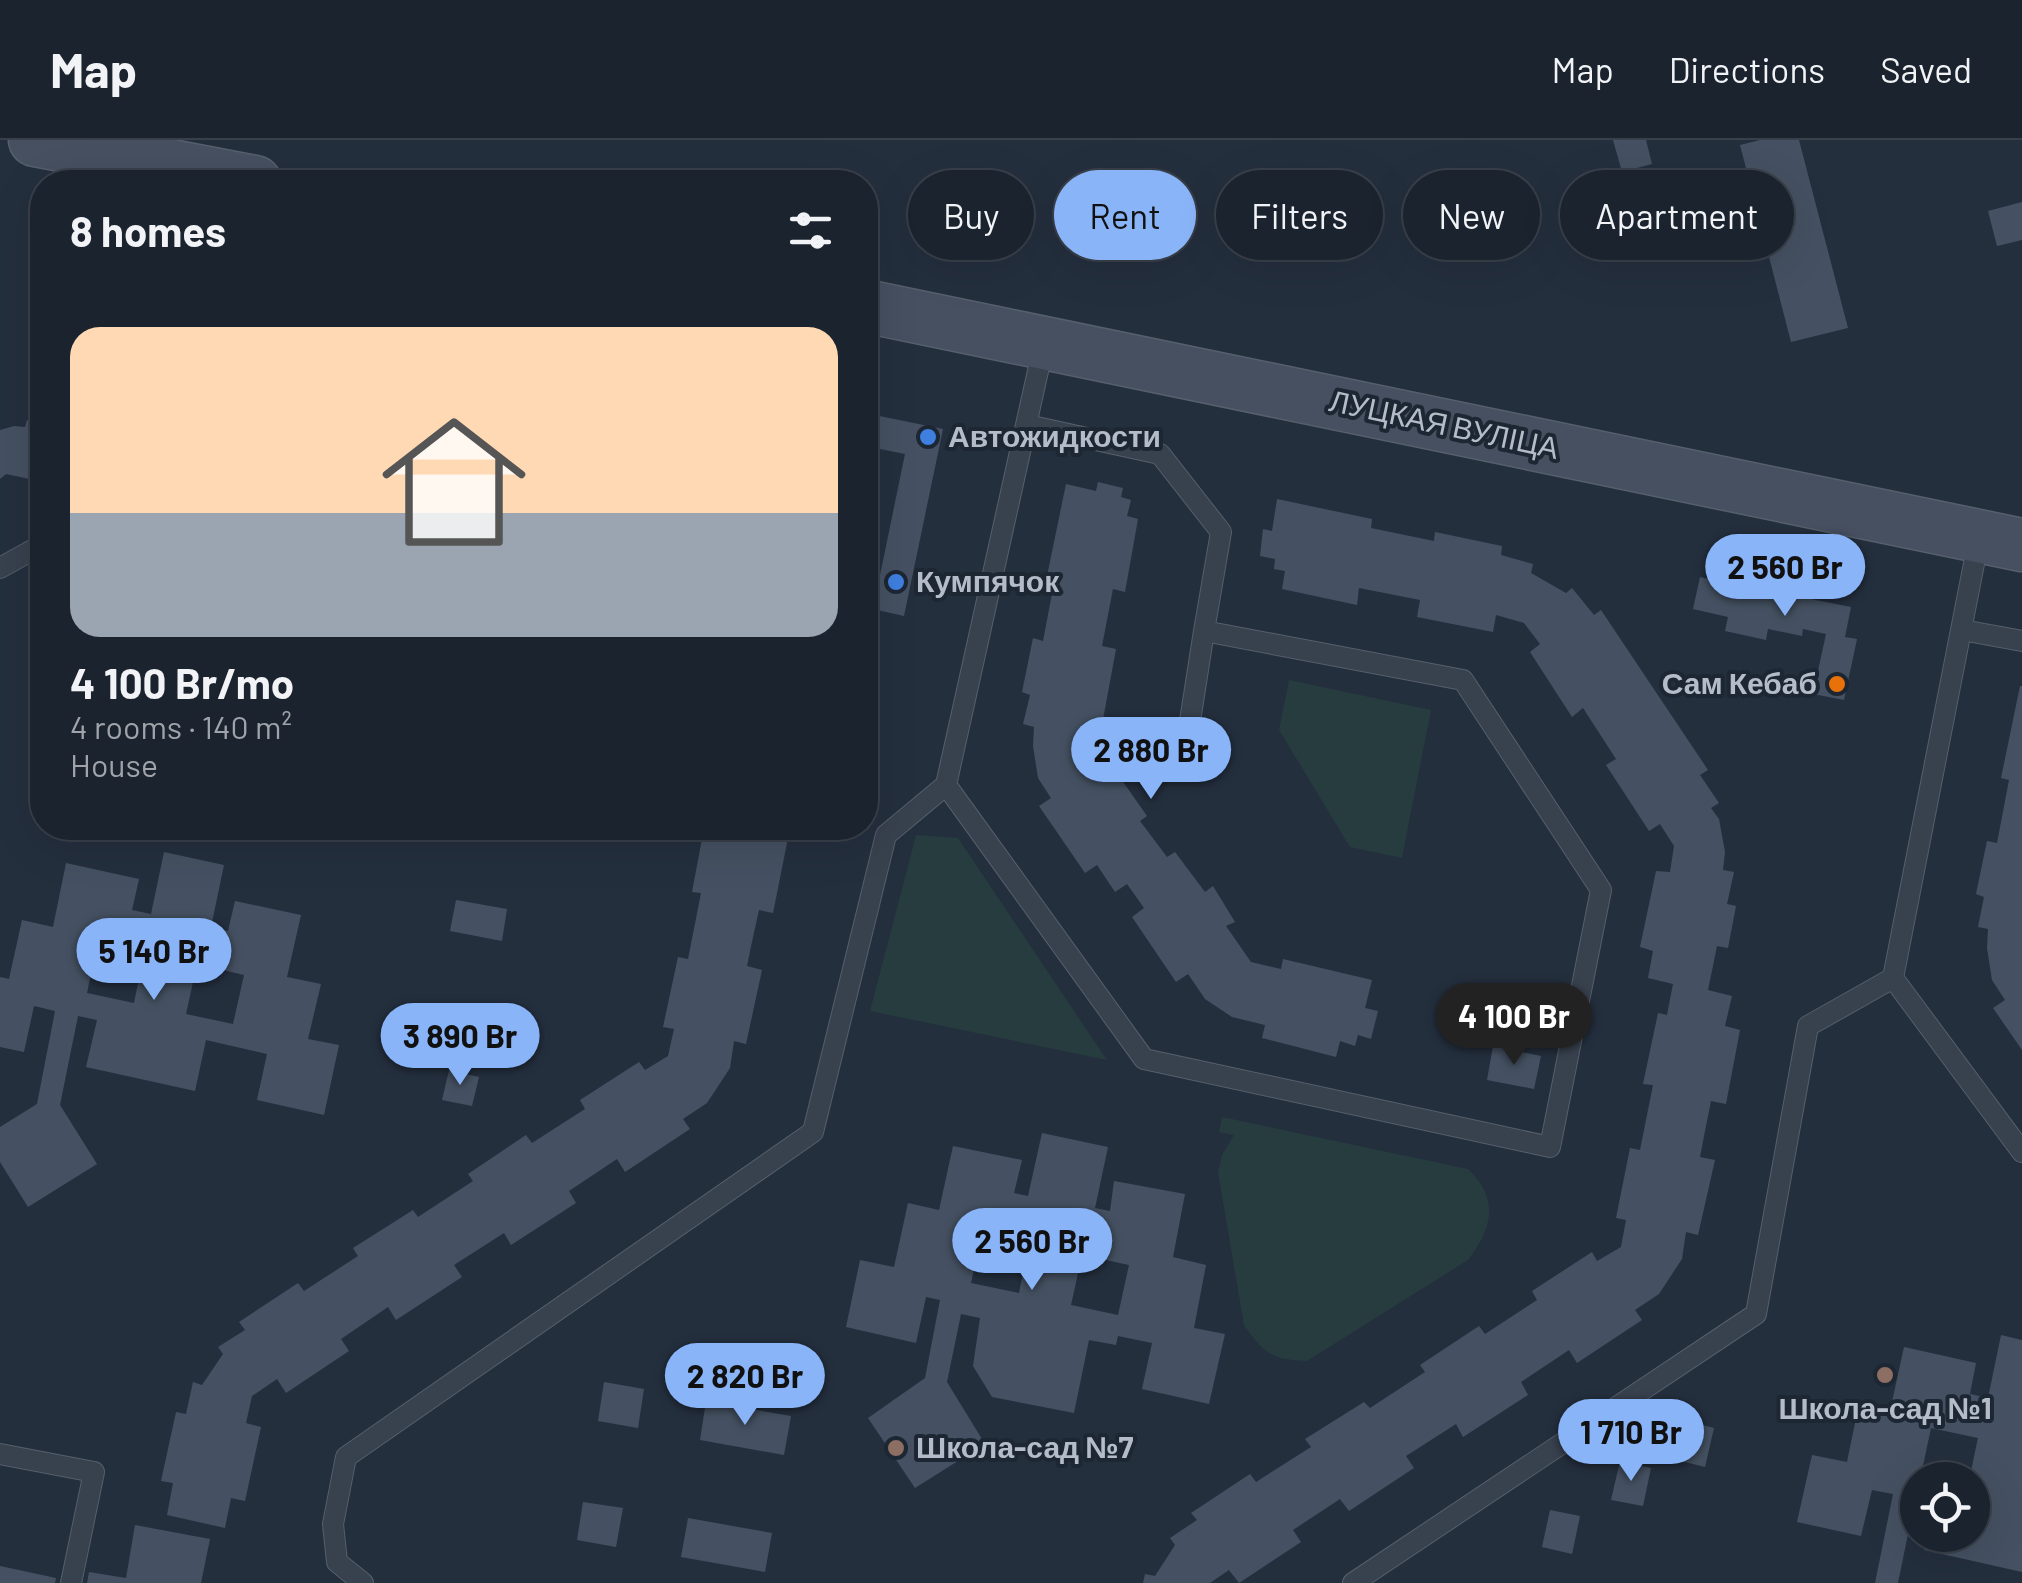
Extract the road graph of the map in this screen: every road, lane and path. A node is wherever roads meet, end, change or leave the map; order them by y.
1 (35, 140) edge
2 (191, 170) edge
3 (878, 309) edge
4 (1045, 342) junction
5 (1027, 425) junction
6 (2001, 540) edge
7 (30, 551) edge
8 (0, 568) edge
9 (1962, 630) junction
10 (1204, 631) junction
11 (2022, 642) edge
12 (1190, 721) dead end
13 (946, 785) junction
14 (1893, 978) junction
15 (2022, 1152) edge
16 (0, 1454) edge
17 (71, 1583) edge
18 (363, 1583) edge
19 (1353, 1583) edge

1 - 2 main road
3 - 4 main road, ЛУЦКАЯ ВУЛІЦА
4 - 5 lane
4 - 6 main road, ЛУЦКАЯ ВУЛІЦА
5 - 10 lane
5 - 13 lane
6 - 9 lane
7 - 8 lane
9 - 11 lane
9 - 14 lane
10 - 12 lane
10 - 13 lane
13 - 18 lane
14 - 15 lane
14 - 19 lane
16 - 17 lane

